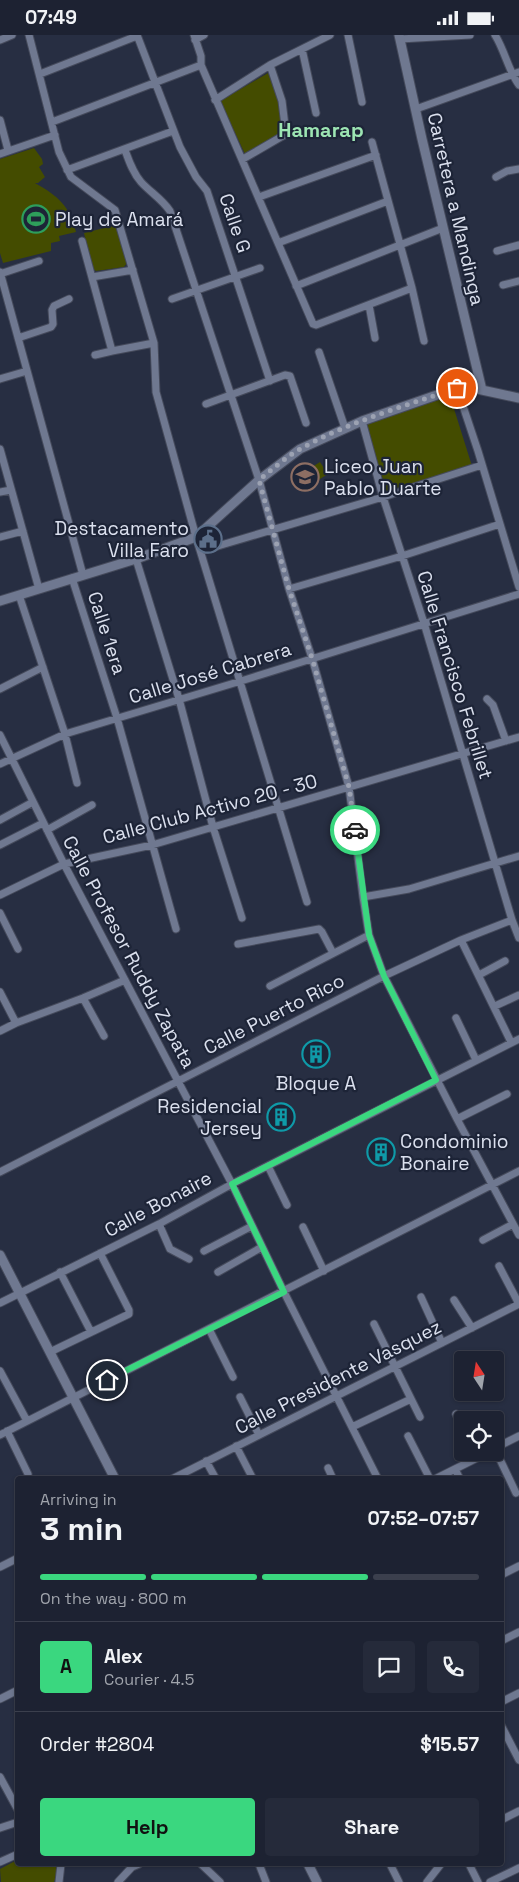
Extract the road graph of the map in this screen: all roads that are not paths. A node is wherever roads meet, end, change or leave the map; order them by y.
1 (12, 35) edge
2 (30, 35) edge
3 (137, 35) edge
4 (204, 35) edge
5 (330, 35) edge
6 (348, 35) edge
7 (470, 35) edge
8 (495, 35) edge
9 (195, 37) edge
10 (400, 37) edge
11 (0, 40) edge
12 (302, 49) junction
13 (201, 65) junction
14 (270, 65) junction
15 (515, 73) edge
16 (40, 74) junction
17 (156, 82) junction
18 (519, 85) edge
19 (216, 100) junction
20 (362, 103) dead end
21 (416, 109) junction
22 (316, 113) dead end
23 (0, 119) edge
24 (52, 122) junction
25 (173, 131) junction
26 (55, 135) junction
27 (372, 142) dead end
28 (8, 150) junction
29 (125, 150) junction
30 (0, 154) edge
31 (376, 155) junction
32 (242, 159) junction
33 (519, 169) edge
34 (67, 170) junction
35 (496, 177) dead end
36 (259, 197) junction
37 (388, 201) junction
38 (443, 228) junction
39 (82, 241) dead end
40 (278, 243) junction
41 (401, 245) junction
42 (519, 245) edge
43 (497, 251) dead end
44 (39, 261) dead end
45 (260, 268) dead end
46 (132, 270) junction
47 (0, 273) edge
48 (92, 277) junction
49 (236, 277) junction
50 (519, 281) edge
51 (503, 285) dead end
52 (296, 286) junction
53 (412, 288) junction
54 (196, 290) junction
55 (69, 299) dead end
56 (172, 299) dead end
57 (370, 305) junction
58 (18, 338) junction
59 (375, 338) dead end
60 (424, 341) dead end
61 (154, 343) junction
62 (112, 351) junction
63 (319, 352) dead end
64 (95, 355) dead end
65 (27, 371) junction
66 (0, 379) edge
67 (270, 381) junction
68 (457, 388) junction
69 (482, 390) junction
70 (232, 395) junction
71 (519, 397) edge
72 (206, 404) dead end
73 (362, 421) junction
74 (306, 423) dead end
75 (345, 429) junction
76 (0, 449) edge
77 (482, 465) junction
78 (259, 480) junction
79 (11, 490) junction
80 (0, 493) edge
81 (384, 497) junction
82 (500, 524) junction
83 (272, 530) junction
84 (22, 531) junction
85 (0, 537) edge
86 (196, 537) junction
87 (201, 551) junction
88 (402, 556) junction
89 (136, 559) junction
90 (83, 575) junction
91 (72, 578) junction
92 (519, 587) edge
93 (39, 589) junction
94 (289, 589) junction
95 (519, 594) edge
96 (19, 595) junction
97 (0, 601) edge
98 (424, 623) junction
99 (312, 658) junction
100 (43, 667) junction
101 (241, 681) junction
102 (0, 689) edge
103 (179, 699) junction
104 (487, 699) dead end
105 (117, 718) junction
106 (65, 734) junction
107 (0, 735) edge
108 (519, 737) edge
109 (506, 741) junction
110 (462, 754) junction
111 (12, 758) junction
112 (0, 764) edge
113 (77, 783) dead end
114 (349, 787) junction
115 (33, 802) junction
116 (92, 805) dead end
117 (278, 807) junction
118 (0, 819) edge
119 (43, 823) junction
120 (213, 827) junction
121 (47, 830) junction
122 (0, 845) edge
123 (152, 845) junction
124 (519, 856) edge
125 (495, 863) junction
126 (64, 864) junction
127 (0, 895) edge
128 (363, 897) junction
129 (307, 902) dead end
130 (0, 913) edge
131 (242, 919) dead end
132 (512, 919) junction
133 (176, 929) dead end
134 (369, 935) junction
135 (519, 938) edge
136 (461, 940) junction
137 (238, 944) dead end
138 (18, 949) dead end
139 (333, 953) junction
140 (505, 961) dead end
141 (479, 975) junction
142 (384, 976) junction
143 (125, 980) junction
144 (270, 986) dead end
145 (0, 993) edge
146 (519, 995) edge
147 (84, 998) junction
148 (495, 1006) junction
149 (456, 1018) dead end
150 (16, 1023) junction
151 (0, 1031) edge
152 (104, 1036) dead end
153 (519, 1039) edge
154 (512, 1042) junction
155 (476, 1059) junction
156 (436, 1080) junction
157 (178, 1081) junction
158 (507, 1094) dead end
159 (457, 1119) junction
160 (268, 1166) junction
161 (519, 1171) edge
162 (0, 1172) edge
163 (232, 1184) junction
164 (491, 1185) junction
165 (286, 1205) dead end
166 (159, 1224) junction
167 (512, 1224) junction
168 (252, 1227) junction
169 (303, 1227) dead end
170 (519, 1235) edge
171 (483, 1240) dead end
172 (262, 1247) junction
173 (204, 1251) dead end
174 (100, 1253) junction
175 (0, 1255) edge
176 (189, 1259) dead end
177 (499, 1265) dead end
178 (324, 1271) junction
179 (60, 1272) junction
180 (218, 1272) dead end
181 (284, 1292) junction
182 (19, 1293) junction
183 (420, 1297) dead end
184 (454, 1300) dead end
185 (0, 1303) edge
186 (519, 1304) edge
187 (374, 1324) dead end
188 (472, 1328) junction
189 (209, 1329) junction
190 (91, 1332) junction
191 (442, 1343) junction
192 (50, 1352) junction
193 (395, 1366) junction
194 (0, 1371) edge
195 (233, 1377) dead end
196 (337, 1395) junction
197 (72, 1397) junction
198 (240, 1397) dead end
199 (411, 1399) junction
200 (420, 1417) dead end
201 (27, 1421) junction
202 (352, 1427) junction
203 (4, 1433) edge
204 (259, 1435) junction
205 (408, 1435) dead end
206 (519, 1436) edge
207 (504, 1444) edge
208 (236, 1446) junction
209 (206, 1461) junction
210 (468, 1461) edge
211 (501, 1461) edge
212 (328, 1469) dead end
213 (455, 1469) junction
214 (28, 1474) dead end
215 (113, 1476) edge
216 (178, 1476) edge
217 (214, 1476) edge
218 (251, 1476) edge
219 (332, 1476) edge
220 (376, 1476) edge
221 (428, 1476) edge
222 (441, 1476) edge
223 (458, 1476) edge
224 (516, 1493) dead end
225 (15, 1560) edge
226 (519, 1566) edge
227 (0, 1567) edge
228 (504, 1573) edge
229 (519, 1632) edge
230 (504, 1640) edge
231 (15, 1692) edge
232 (519, 1693) edge
233 (0, 1699) edge
234 (504, 1700) edge
235 (504, 1731) edge
236 (518, 1757) edge
237 (0, 1777) edge
238 (15, 1804) edge
239 (519, 1811) edge
240 (504, 1818) edge
241 (15, 1823) edge
242 (0, 1828) edge
243 (15, 1855) edge
244 (0, 1862) edge
245 (60, 1866) edge
246 (134, 1866) edge
247 (203, 1866) edge
248 (259, 1866) edge
249 (309, 1866) edge
250 (391, 1866) edge
251 (439, 1866) edge
252 (470, 1866) edge
253 (519, 1867) edge
254 (59, 1882) edge
255 (118, 1882) edge
256 (220, 1882) edge
257 (266, 1882) edge
258 (317, 1882) edge
259 (399, 1882) edge
260 (427, 1882) edge
261 (478, 1882) edge
262 (490, 1882) edge

1 - 11 street
2 - 16 street
3 - 16 street
3 - 17 street, Calle G
4 - 9 street
5 - 12 street
6 - 20 street
7 - 10 street
8 - 15 street
9 - 13 street
10 - 21 street, Carretera a Mandinga
12 - 14 street
12 - 22 street
13 - 17 street
13 - 19 street
14 - 19 street
14 - 32 street
15 - 18 street
15 - 21 street
16 - 24 street
17 - 24 street
17 - 25 street, Calle G
19 - 32 street
21 - 38 street, Carretera a Mandinga
23 - 28 street
24 - 26 street
25 - 29 street
25 - 49 street, Calle G
26 - 28 street
26 - 34 street
27 - 31 street
28 - 30 street
29 - 34 street
29 - 54 street
31 - 36 street
31 - 37 street
32 - 36 street
33 - 35 street
34 - 46 street
36 - 40 street
37 - 40 street
37 - 41 street
38 - 41 street
38 - 69 street, Carretera a Mandinga
39 - 48 street
40 - 52 street
41 - 52 street
41 - 53 street
42 - 43 street
44 - 47 street
45 - 49 street
46 - 48 street
46 - 61 street
47 - 58 street
48 - 62 street
49 - 54 street
49 - 67 street, Calle G
50 - 51 street
52 - 57 street
53 - 57 street
53 - 60 street
54 - 56 street
54 - 70 street
55 - 58 street
57 - 59 street
58 - 65 street
61 - 62 street
61 - 86 street
62 - 64 street
63 - 75 street
65 - 66 street
65 - 90 street
67 - 70 street
67 - 74 street
68 - 69 street
68 - 73 street
68 - 77 street
69 - 71 street
70 - 72 street
70 - 78 street
73 - 75 street
73 - 81 street, Calle Francisco Febrillet
75 - 78 street
76 - 79 street
77 - 81 street
77 - 82 street
78 - 83 street
78 - 86 street
79 - 80 street
79 - 84 street
81 - 83 street
81 - 88 street, Calle Francisco Febrillet
82 - 88 street
82 - 92 street
83 - 87 street
83 - 94 street
84 - 85 street
84 - 93 street
86 - 87 street
86 - 89 street
87 - 101 street
88 - 94 street
88 - 98 street, Calle Francisco Febrillet
89 - 90 street
89 - 103 street
90 - 91 street
91 - 93 street
91 - 105 street, Calle 1era
93 - 96 street
94 - 99 street
95 - 98 street, Calle José Cabrera
96 - 97 street
96 - 100 street
98 - 99 street, Calle José Cabrera
98 - 110 street, Calle Francisco Febrillet
99 - 101 street, Calle José Cabrera
99 - 114 street
100 - 102 street
100 - 106 street
101 - 103 street, Calle José Cabrera
101 - 117 street
103 - 105 street, Calle José Cabrera
103 - 120 street
104 - 109 street
105 - 106 street, Calle José Cabrera
105 - 123 street, Calle 1era
106 - 111 street, Calle José Cabrera
106 - 113 street
107 - 111 street, Calle Profesor Ruddy Zapata
108 - 109 street, Calle Club Activo 20 - 30
109 - 110 street, Calle Club Activo 20 - 30
110 - 114 street, Calle Club Activo 20 - 30
110 - 125 street, Calle Francisco Febrillet
111 - 112 street, Calle José Cabrera
111 - 115 street, Calle Profesor Ruddy Zapata
114 - 117 street, Calle Club Activo 20 - 30
114 - 128 street
115 - 118 street
115 - 119 street, Calle Profesor Ruddy Zapata
116 - 121 street
117 - 120 street, Calle Club Activo 20 - 30
117 - 129 street
119 - 121 street, Calle Profesor Ruddy Zapata
119 - 122 street
120 - 123 street, Calle Club Activo 20 - 30
120 - 131 street
121 - 126 street, Calle Profesor Ruddy Zapata
123 - 126 street, Calle Club Activo 20 - 30
123 - 133 street, Calle 1era
124 - 125 street
125 - 128 street
125 - 132 street, Calle Francisco Febrillet
126 - 127 street, Calle Club Activo 20 - 30
126 - 143 street, Calle Profesor Ruddy Zapata
128 - 134 street
130 - 138 street
132 - 135 street, Calle Francisco Febrillet
132 - 136 street, Calle Puerto Rico
134 - 139 street
134 - 142 street
136 - 141 street
136 - 142 street, Calle Puerto Rico
137 - 139 street
139 - 144 street
140 - 141 street
141 - 148 street
142 - 156 street
142 - 157 street, Calle Puerto Rico
143 - 147 street
143 - 157 street, Calle Profesor Ruddy Zapata
145 - 150 street
146 - 148 street
147 - 150 street
147 - 152 street
148 - 154 street
149 - 155 street
150 - 151 street
153 - 154 street, Calle Bonaire
154 - 155 street, Calle Bonaire
155 - 156 street, Calle Bonaire
156 - 159 street
156 - 160 street, Calle Bonaire
157 - 162 street, Calle Puerto Rico
157 - 163 street, Calle Profesor Ruddy Zapata
158 - 159 street
159 - 164 street
160 - 163 street, Calle Bonaire
160 - 165 street
161 - 164 street
163 - 166 street, Calle Bonaire
163 - 168 street, Calle Profesor Ruddy Zapata
164 - 167 street
164 - 178 street
166 - 174 street, Calle Bonaire
166 - 176 street
167 - 170 street
167 - 171 street
168 - 172 street, Calle Profesor Ruddy Zapata
168 - 173 street
169 - 178 street
172 - 180 street
172 - 181 street, Calle Profesor Ruddy Zapata
174 - 179 street, Calle Bonaire
174 - 190 street
175 - 182 street
177 - 186 street
178 - 181 street
179 - 182 street, Calle Bonaire
179 - 190 street
181 - 189 street
181 - 196 street, Calle Profesor Ruddy Zapata
182 - 185 street, Calle Bonaire
182 - 192 street
183 - 191 street
184 - 188 street
186 - 188 street, Calle Presidente Vasquez
187 - 193 street
188 - 191 street, Calle Presidente Vasquez
189 - 195 street
189 - 197 street
190 - 192 street
191 - 193 street, Calle Presidente Vasquez
192 - 197 street
193 - 196 street, Calle Presidente Vasquez
193 - 199 street
194 - 201 street
196 - 202 street, Calle Profesor Ruddy Zapata
196 - 204 street, Calle Presidente Vasquez
197 - 201 street
197 - 215 street
198 - 204 street
199 - 200 street
199 - 202 street
201 - 203 street
202 - 220 street, Calle Profesor Ruddy Zapata
203 - 214 street
204 - 208 street, Calle Presidente Vasquez
205 - 221 street
206 - 207 street
208 - 209 street, Calle Presidente Vasquez
208 - 218 street
209 - 216 street, Calle Presidente Vasquez
209 - 217 street
210 - 213 street
211 - 224 street
212 - 219 street
213 - 222 street
213 - 223 street
225 - 227 street
226 - 228 street
229 - 230 street
231 - 233 street
232 - 234 street
235 - 236 street
237 - 238 street
239 - 240 street
241 - 242 street
243 - 244 street
245 - 254 street
246 - 255 street
247 - 256 street
248 - 257 street
249 - 258 street
250 - 259 street
251 - 260 street
252 - 261 street
253 - 262 street

